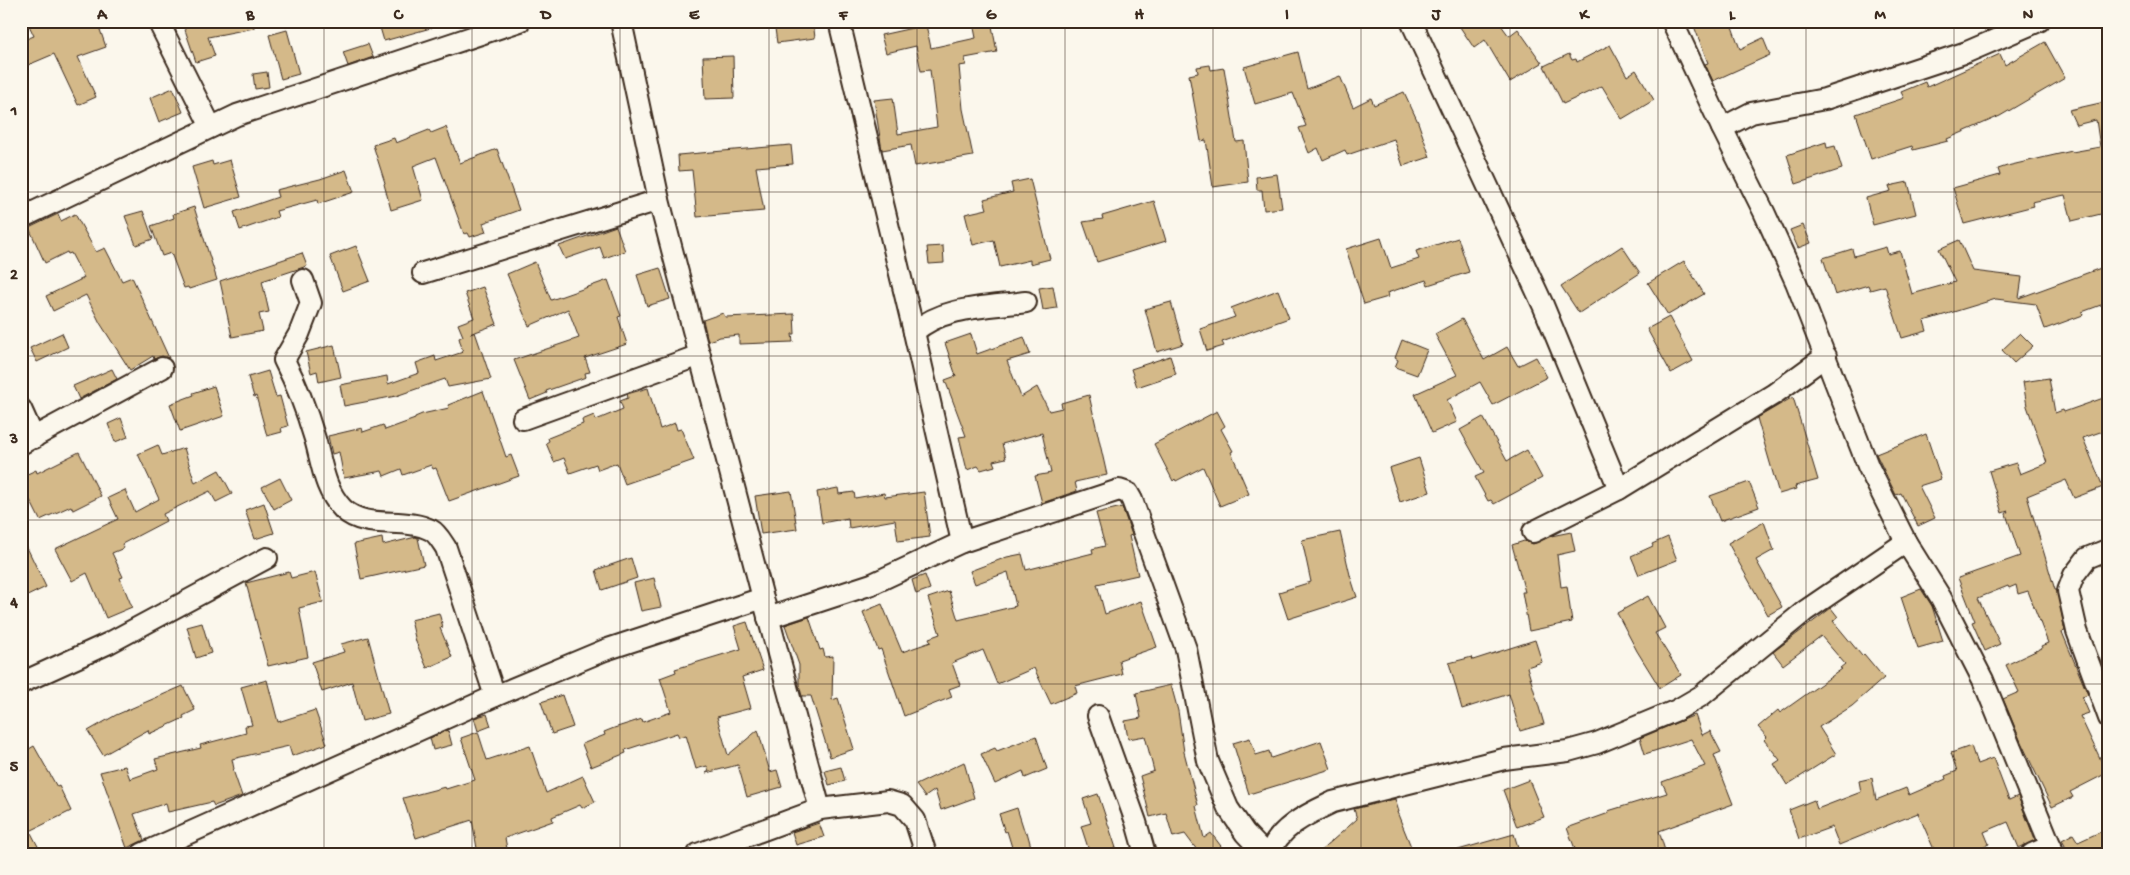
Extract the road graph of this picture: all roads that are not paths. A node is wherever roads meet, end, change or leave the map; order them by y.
1 (158, 21) edge
2 (520, 21) edge
3 (621, 21) edge
4 (839, 21) edge
5 (1411, 21) edge
6 (1672, 21) edge
7 (2039, 21) edge
8 (211, 127) junction
9 (1722, 128) junction
10 (659, 200) junction
11 (21, 218) edge
12 (423, 273) dead end
13 (303, 280) dead end
14 (1026, 302) dead end
15 (914, 332) junction
16 (700, 355) junction
17 (1826, 356) junction
18 (162, 368) dead end
19 (21, 409) edge
20 (524, 419) dead end
21 (27, 441) edge
22 (1619, 489) junction
23 (1533, 532) dead end
24 (962, 542) junction
25 (1906, 542) junction
26 (2109, 549) edge
27 (267, 558) dead end
28 (763, 598) junction
29 (768, 618) junction
30 (21, 683) edge
31 (495, 696) junction
32 (1098, 716) dead end
33 (2109, 718) edge
34 (820, 809) junction
35 (2046, 851) edge
36 (142, 854) edge
37 (698, 854) edge
38 (926, 854) edge
39 (1145, 854) edge
40 (1265, 854) edge
41 (1270, 854) edge

1 - 8 street
2 - 8 street
3 - 10 street
4 - 15 street
5 - 22 street
6 - 9 street
7 - 9 street
8 - 11 street
9 - 17 street
10 - 12 street
10 - 16 street
13 - 31 street
14 - 15 street
15 - 24 street
16 - 20 street
16 - 28 street
17 - 22 street
17 - 25 street
18 - 21 street
19 - 21 street
22 - 23 street
24 - 29 street
24 - 40 street
25 - 35 street
25 - 41 street
26 - 33 street
27 - 30 street
28 - 29 street
28 - 31 street
29 - 34 street
31 - 36 street
32 - 39 street
34 - 37 street
34 - 38 street

